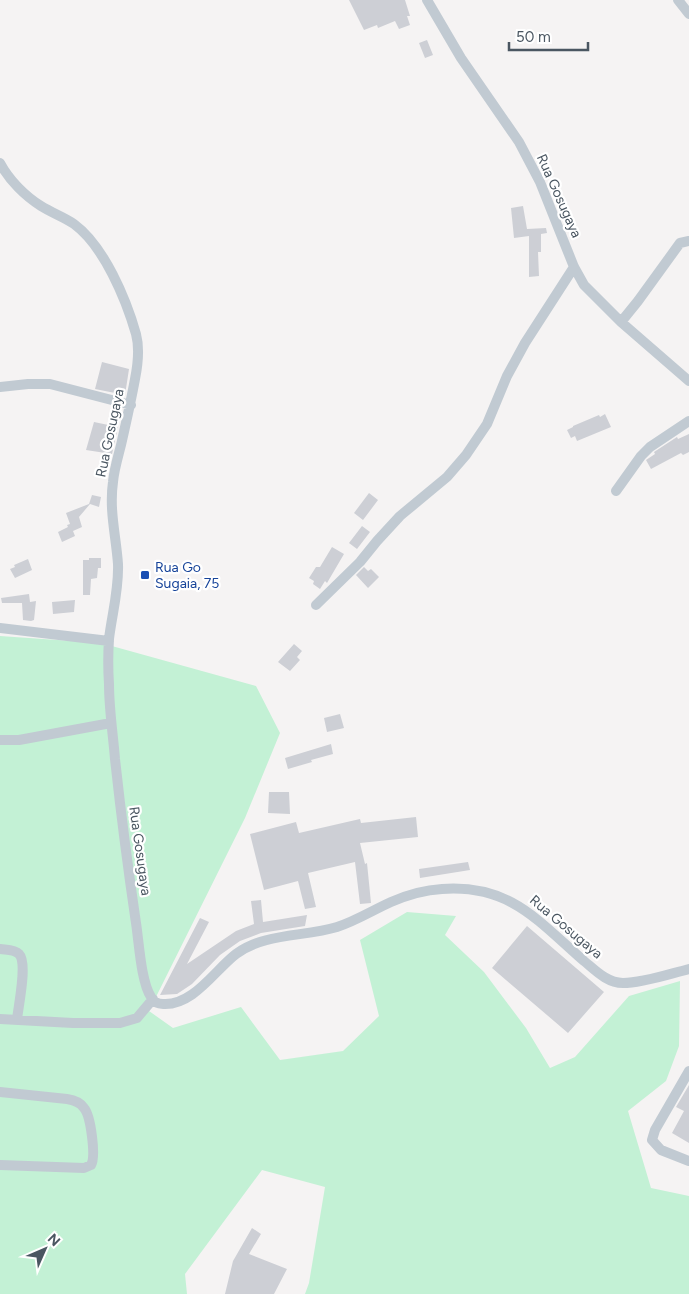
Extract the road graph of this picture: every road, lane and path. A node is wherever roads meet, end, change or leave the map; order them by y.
1 (427, 0) edge
2 (678, 0) edge
3 (689, 14) edge
4 (0, 163) edge
5 (689, 241) edge
6 (574, 267) junction
7 (621, 322) junction
8 (689, 381) edge
9 (0, 387) edge
10 (131, 405) junction
11 (689, 421) edge
12 (616, 491) dead end
13 (316, 605) dead end
14 (0, 628) edge
15 (109, 641) junction
16 (111, 722) junction
17 (0, 740) edge
18 (0, 949) edge
19 (689, 969) edge
20 (153, 999) junction
21 (0, 1019) edge
22 (17, 1020) junction
23 (689, 1071) edge
24 (0, 1092) edge
25 (689, 1161) edge
26 (0, 1165) edge

1 - 6 street, Rua Gosugaya
2 - 3 street
4 - 10 street, Rua Gosugaya
5 - 7 street
6 - 7 street, Rua Gosugaya
6 - 13 street
7 - 8 street, Rua Gosugaya
9 - 10 street
10 - 15 street, Rua Gosugaya
11 - 12 street
14 - 15 street
15 - 16 street, Rua Gosugaya
16 - 17 street
16 - 20 street, Rua Gosugaya
18 - 22 street
19 - 20 street, Rua Gosugaya
20 - 22 street
21 - 22 street
23 - 25 street
24 - 26 street

